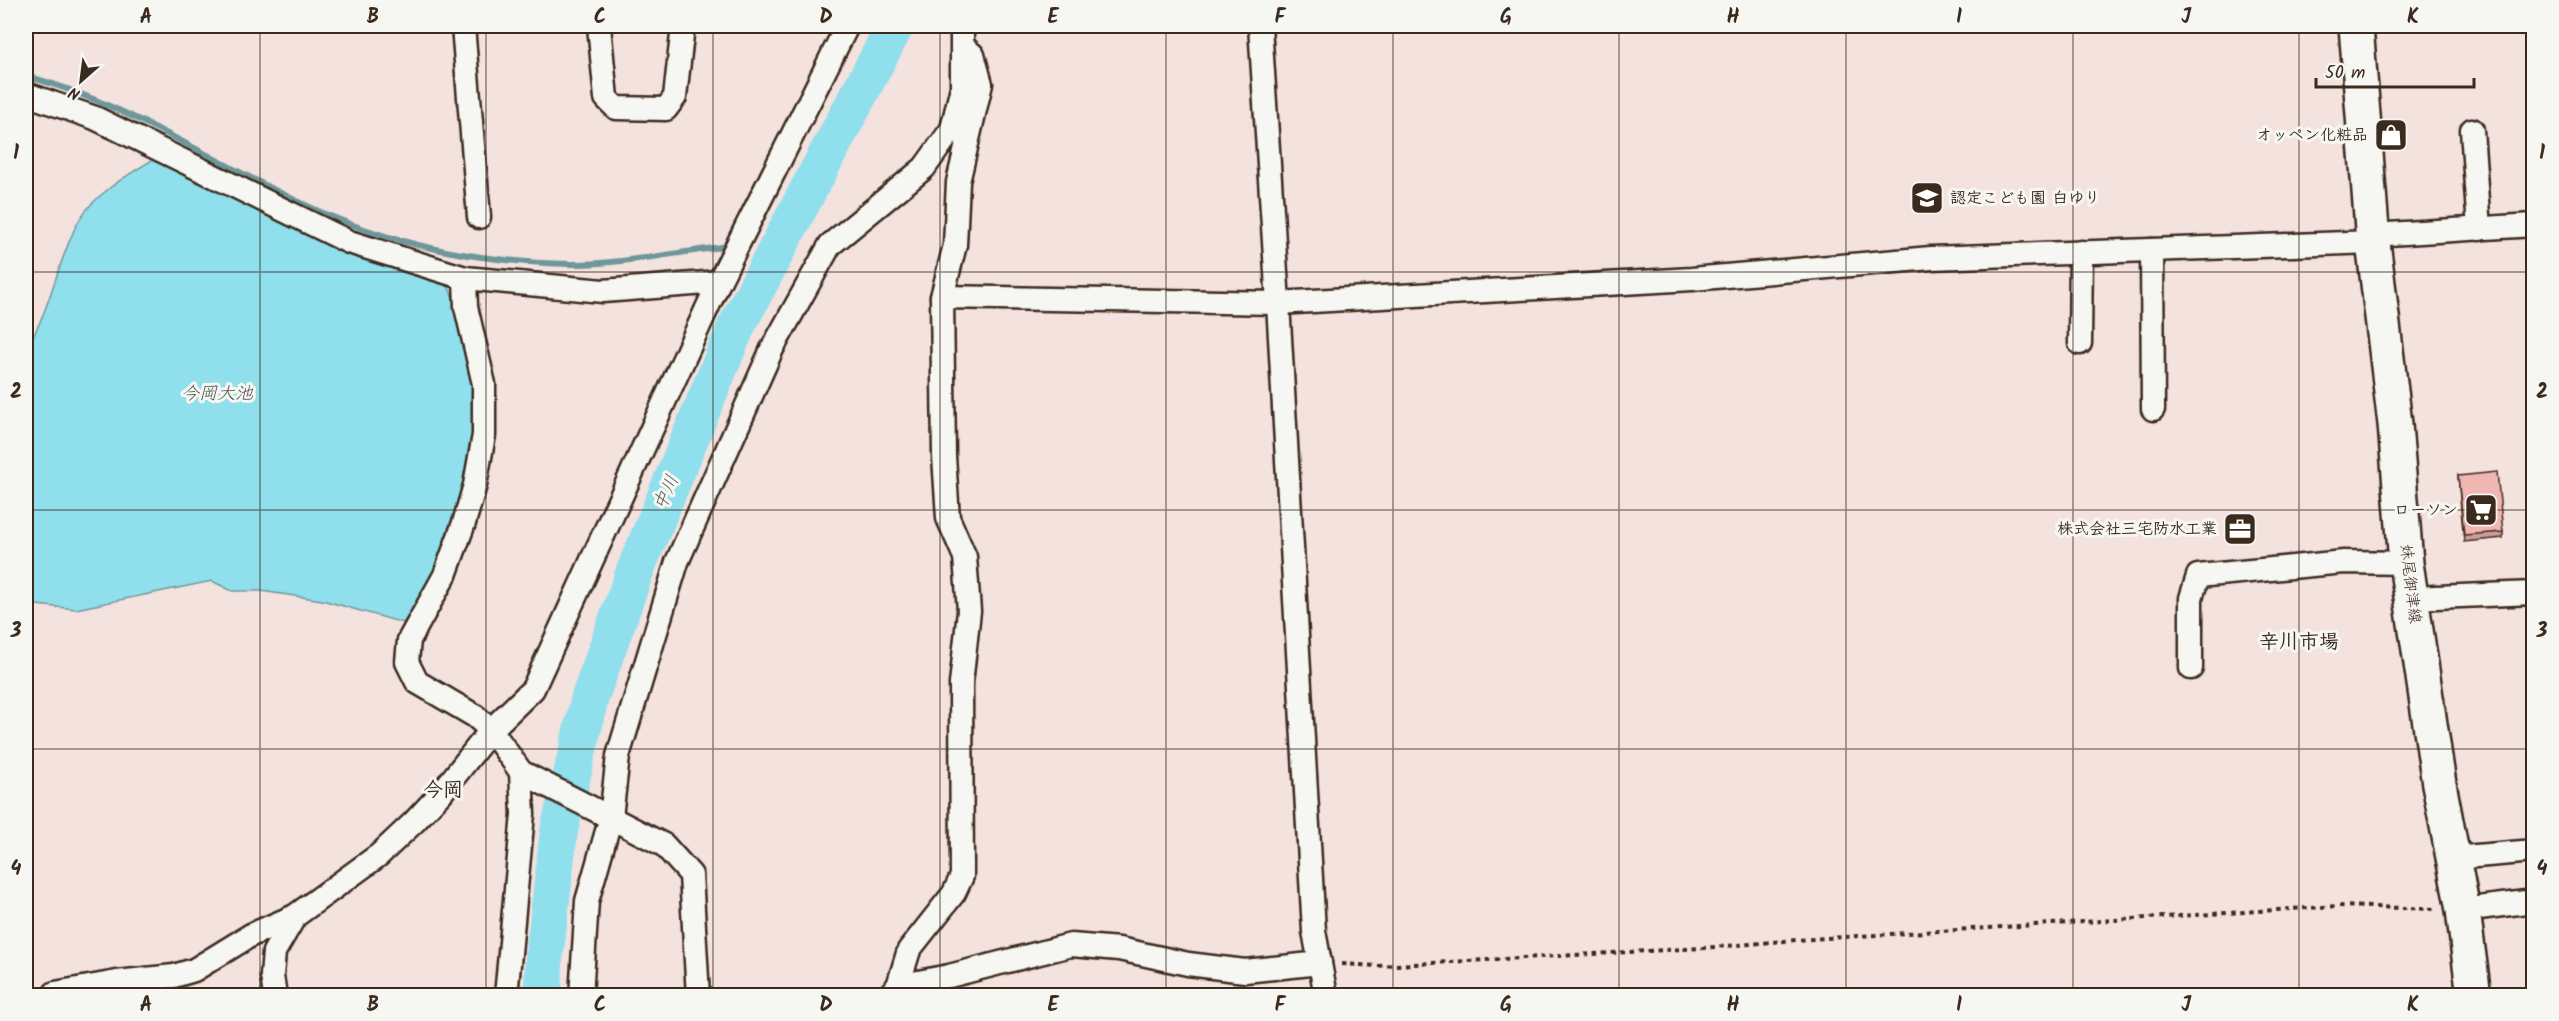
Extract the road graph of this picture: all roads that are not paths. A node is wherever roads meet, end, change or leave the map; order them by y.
1 (463, 26) edge
2 (599, 26) edge
3 (683, 26) edge
4 (847, 26) edge
5 (1260, 26) edge
6 (2356, 26) edge
7 (962, 36) edge
8 (26, 94) edge
9 (2472, 130) dead end
10 (479, 217) dead end
11 (2534, 225) edge
12 (2479, 228) junction
13 (2372, 238) junction
14 (2152, 250) junction
15 (2081, 252) junction
16 (465, 278) junction
17 (719, 282) junction
18 (942, 297) junction
19 (1278, 303) junction
20 (2080, 344) dead end
21 (2153, 409) dead end
22 (2406, 563) junction
23 (2534, 593) edge
24 (2411, 598) junction
25 (2190, 668) dead end
26 (491, 730) junction
27 (525, 773) junction
28 (611, 817) junction
29 (2534, 851) edge
30 (2453, 858) junction
31 (2534, 901) edge
32 (2463, 910) junction
33 (295, 916) junction
34 (1320, 963) junction
35 (893, 991) edge
36 (55, 993) dead end
37 (274, 996) edge
38 (506, 996) edge
39 (581, 996) edge
40 (698, 996) edge
41 (1326, 996) edge
42 (2474, 996) edge

1 - 10 street
2 - 3 street
4 - 17 street
5 - 19 street
6 - 13 main road, 妹尾御津線
7 - 18 street
7 - 28 street
8 - 16 street
9 - 12 street
11 - 12 street
12 - 13 street
13 - 14 street
13 - 22 main road, 妹尾御津線
14 - 15 street
14 - 21 street
15 - 19 street
15 - 20 street
16 - 17 street
16 - 26 street
17 - 26 street
18 - 19 street
18 - 35 street
19 - 34 street
22 - 24 main road, 妹尾御津線
22 - 25 street
23 - 24 street
24 - 30 main road, 妹尾御津線
26 - 27 street
26 - 33 street
27 - 28 street
27 - 38 street
28 - 39 street
28 - 40 street
29 - 30 street
30 - 32 main road, 妹尾御津線
31 - 32 street
32 - 42 main road, 妹尾御津線
33 - 36 street
33 - 37 street
34 - 35 street
34 - 41 street

